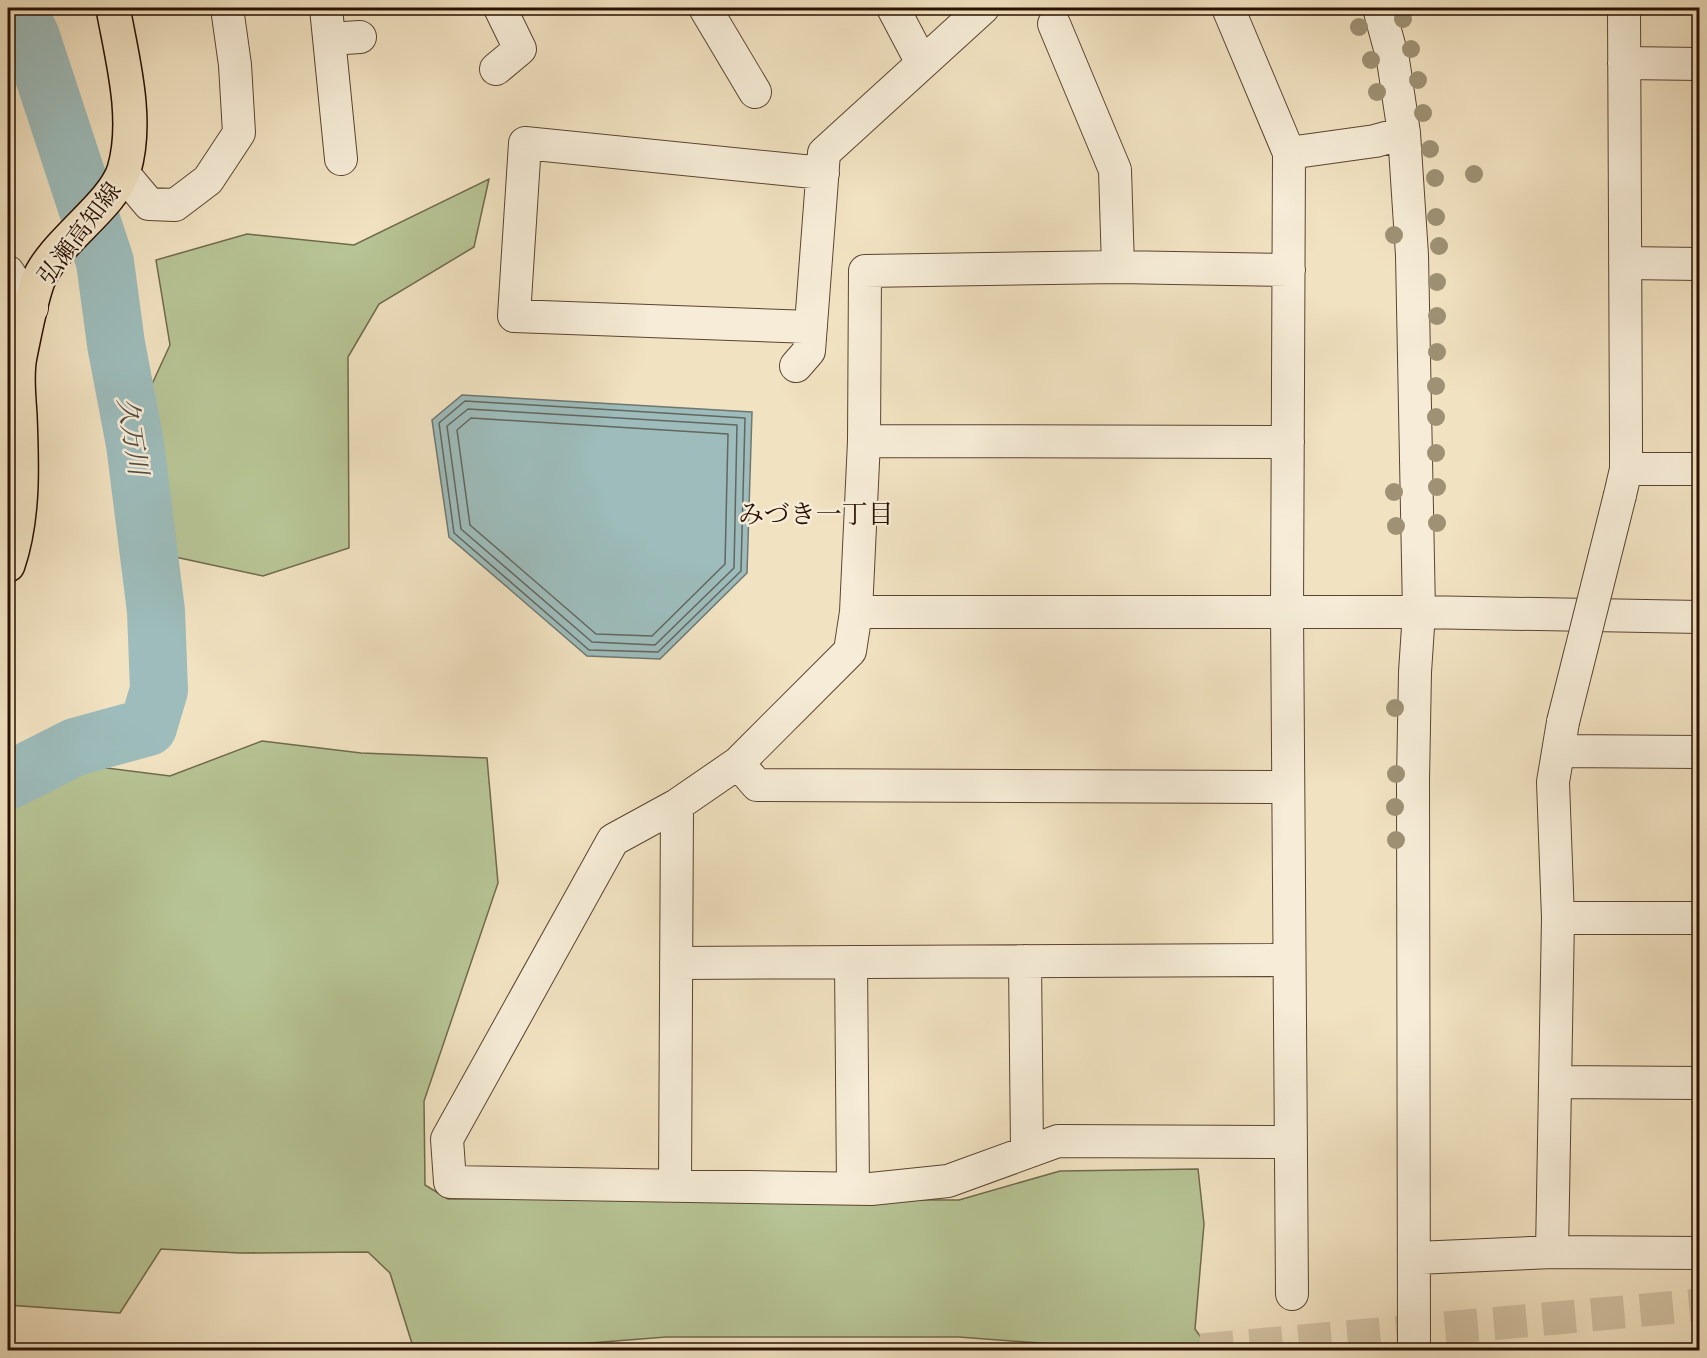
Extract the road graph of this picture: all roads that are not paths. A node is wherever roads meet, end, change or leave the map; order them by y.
1 (113, 8) edge
2 (227, 8) edge
3 (326, 8) edge
4 (500, 8) edge
5 (705, 8) edge
6 (893, 8) edge
7 (983, 8) edge
8 (1228, 8) edge
9 (1379, 8) edge
10 (1623, 8) edge
11 (1054, 24) dead end
12 (921, 61) junction
13 (1624, 63) junction
14 (1700, 64) edge
15 (496, 69) dead end
16 (755, 92) dead end
17 (1404, 133) junction
18 (1289, 153) junction
19 (341, 159) dead end
20 (823, 172) junction
21 (117, 182) junction
22 (1625, 263) junction
23 (1700, 264) edge
24 (1118, 267) junction
25 (1289, 270) junction
26 (8, 272) edge
27 (32, 308) junction
28 (811, 327) junction
29 (796, 366) dead end
30 (864, 441) junction
31 (1288, 442) junction
32 (1700, 469) edge
33 (1623, 482) junction
34 (8, 565) edge
35 (1287, 611) junction
36 (856, 612) junction
37 (1419, 612) junction
38 (1700, 618) edge
39 (1562, 736) junction
40 (1700, 752) edge
41 (738, 763) junction
42 (1288, 787) junction
43 (677, 805) junction
44 (1558, 918) junction
45 (1700, 918) edge
46 (1289, 960) junction
47 (1025, 961) junction
48 (852, 962) junction
49 (676, 963) junction
50 (1556, 1082) junction
51 (1700, 1083) edge
52 (1291, 1142) junction
53 (1027, 1150) junction
54 (675, 1185) junction
55 (853, 1188) junction
56 (1552, 1252) junction
57 (1700, 1253) edge
58 (1416, 1258) junction
59 (1292, 1294) dead end
60 (1414, 1350) edge

1 - 21 main road, 弘瀬高知線
2 - 21 street
3 - 19 street
4 - 15 street
5 - 16 street
6 - 12 street
7 - 12 street
8 - 18 street
9 - 17 street
10 - 13 street
11 - 24 street
12 - 20 street
13 - 14 street
13 - 22 street
17 - 18 street
17 - 37 street
18 - 25 street
20 - 28 street
20 - 28 street
21 - 27 main road, 弘瀬高知線
22 - 23 street
22 - 33 street
24 - 25 street
24 - 30 street
25 - 31 street
26 - 27 street
27 - 34 main road, 弘瀬高知線
28 - 29 street
30 - 31 street
30 - 36 street
31 - 35 street
32 - 33 street
33 - 39 street, bridge
35 - 36 street
35 - 37 street
35 - 42 street
36 - 41 street
37 - 38 street
37 - 58 street
39 - 40 street
39 - 44 street
41 - 42 street
41 - 43 street
42 - 46 street
43 - 49 street
43 - 54 street
44 - 45 street
44 - 50 street
46 - 47 street
46 - 52 street
47 - 48 street
47 - 53 street
48 - 49 street
48 - 55 street
49 - 54 street
50 - 51 street
50 - 56 street
52 - 53 street
52 - 59 street
53 - 55 street
54 - 55 street
56 - 57 street
56 - 58 street
58 - 60 street

